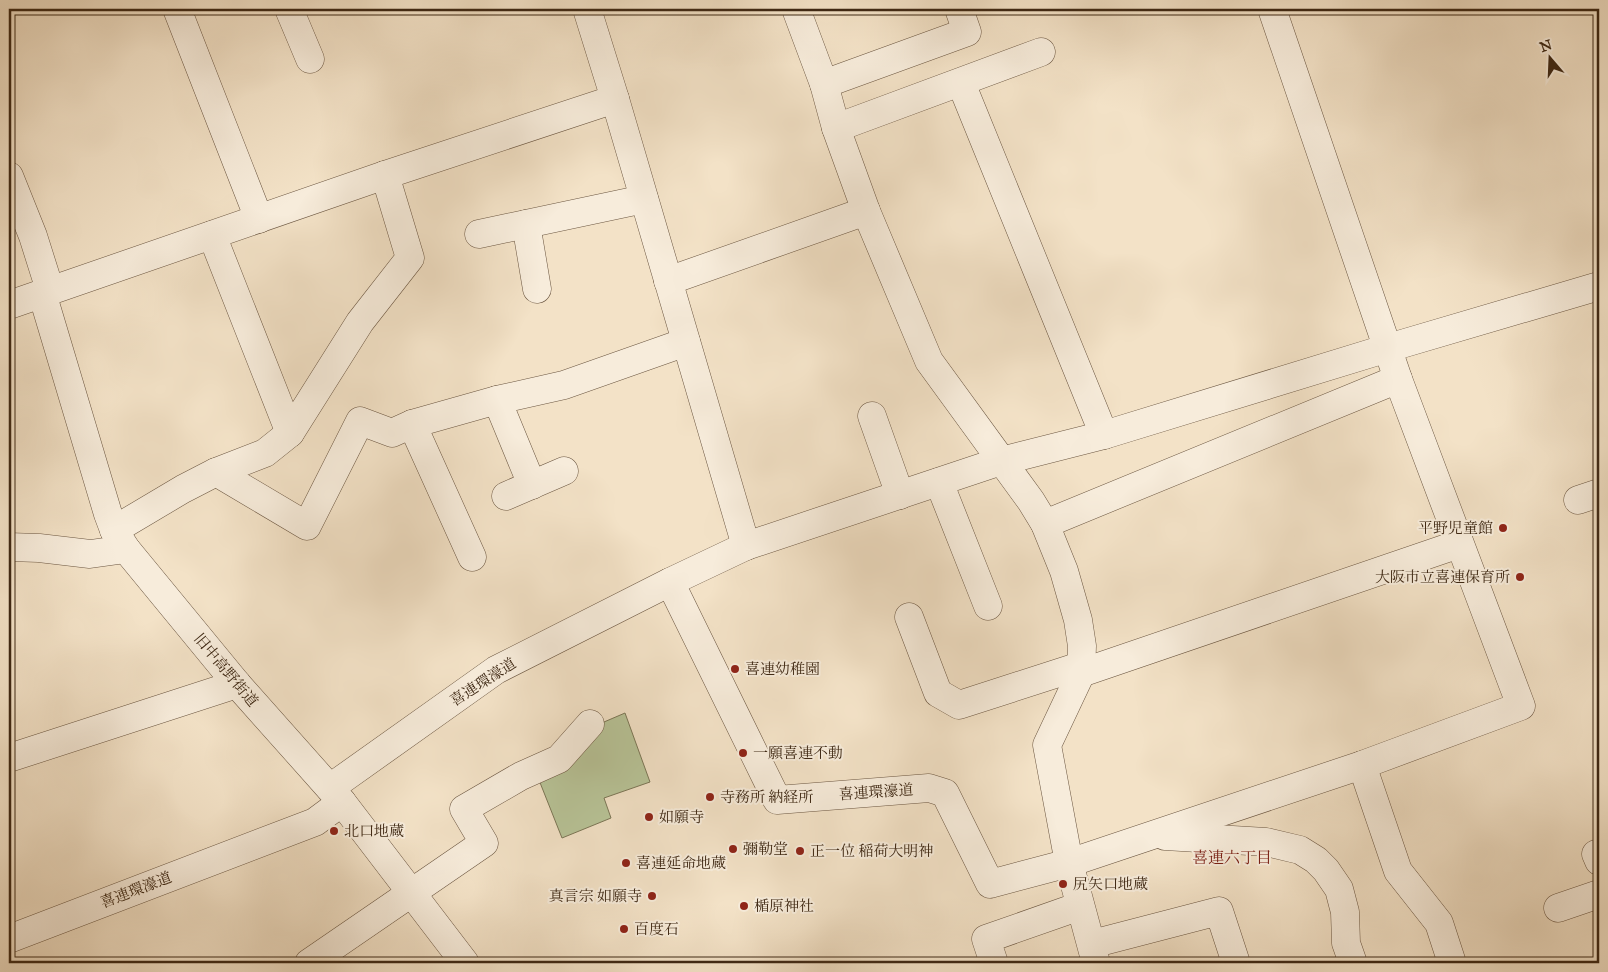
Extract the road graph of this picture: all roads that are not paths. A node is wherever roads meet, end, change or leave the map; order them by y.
1 (177, 9) edge
2 (289, 9) edge
3 (587, 9) edge
4 (796, 9) edge
5 (959, 9) edge
6 (1272, 9) edge
7 (1041, 52) dead end
8 (310, 60) dead end
9 (961, 83) junction
10 (824, 84) junction
11 (615, 99) junction
12 (836, 128) junction
13 (385, 175) junction
14 (9, 176) edge
15 (644, 199) junction
16 (866, 211) junction
17 (259, 219) junction
18 (526, 224) junction
19 (480, 234) dead end
20 (212, 235) junction
21 (668, 281) junction
22 (1599, 286) edge
23 (537, 289) dead end
24 (46, 292) junction
25 (9, 305) edge
26 (686, 342) junction
27 (1388, 348) junction
28 (1398, 379) junction
29 (497, 400) junction
30 (872, 416) dead end
31 (412, 424) junction
32 (290, 433) junction
33 (1104, 435) junction
34 (1001, 461) junction
35 (564, 471) dead end
36 (216, 472) junction
37 (939, 482) junction
38 (532, 486) junction
39 (900, 494) junction
40 (506, 496) dead end
41 (1045, 524) junction
42 (120, 540) junction
43 (1459, 544) junction
44 (746, 546) junction
45 (9, 547) edge
46 (472, 557) dead end
47 (670, 582) junction
48 (988, 606) dead end
49 (909, 617) dead end
50 (1080, 670) junction
51 (237, 684) junction
52 (590, 724) dead end
53 (9, 758) edge
54 (1362, 765) junction
55 (336, 795) junction
56 (1151, 835) junction
57 (1069, 863) junction
58 (413, 893) junction
59 (1599, 894) edge
60 (1080, 906) junction
61 (1558, 908) dead end
62 (9, 939) edge
63 (1094, 954) edge
64 (309, 963) edge
65 (465, 963) edge
66 (994, 963) edge
67 (1236, 963) edge
68 (1352, 963) edge
69 (1452, 963) edge

1 - 17 street
2 - 8 street
3 - 11 street
4 - 10 street
5 - 10 street
6 - 27 street
7 - 9 street
9 - 12 street
9 - 33 street
10 - 12 street
11 - 13 street
11 - 15 street
12 - 16 street
13 - 17 street
13 - 32 street
14 - 24 street
15 - 18 street
15 - 21 street
16 - 21 street
16 - 34 street
17 - 20 street
18 - 19 street
18 - 23 street
20 - 24 street
20 - 32 street
21 - 26 street
22 - 27 street
24 - 25 street
24 - 42 street
26 - 29 street
26 - 44 street
27 - 28 street
27 - 33 street
28 - 41 street
28 - 43 street
29 - 31 street
29 - 38 street
30 - 39 street
31 - 36 street
31 - 46 street
32 - 36 street
33 - 34 street
34 - 37 street
34 - 41 street
35 - 38 street
36 - 42 street
37 - 39 street
37 - 48 street
38 - 40 street
39 - 44 street
41 - 50 street
42 - 45 street
42 - 51 street, 旧中高野街道
43 - 50 street
43 - 54 street
44 - 47 street
47 - 55 street, 喜連環濠道
47 - 57 street, 喜連環濠道
49 - 50 street
50 - 57 street
51 - 53 street
51 - 55 street, 旧中高野街道
52 - 58 street
54 - 56 street
54 - 69 street
55 - 58 street, 旧中高野街道
55 - 62 street, 喜連環濠道
56 - 57 street, 喜連環濠道
56 - 68 street, 喜連環濠道
57 - 60 street
58 - 64 street
58 - 65 street, 旧中高野街道
59 - 61 street
60 - 63 street
60 - 66 street
63 - 67 street

